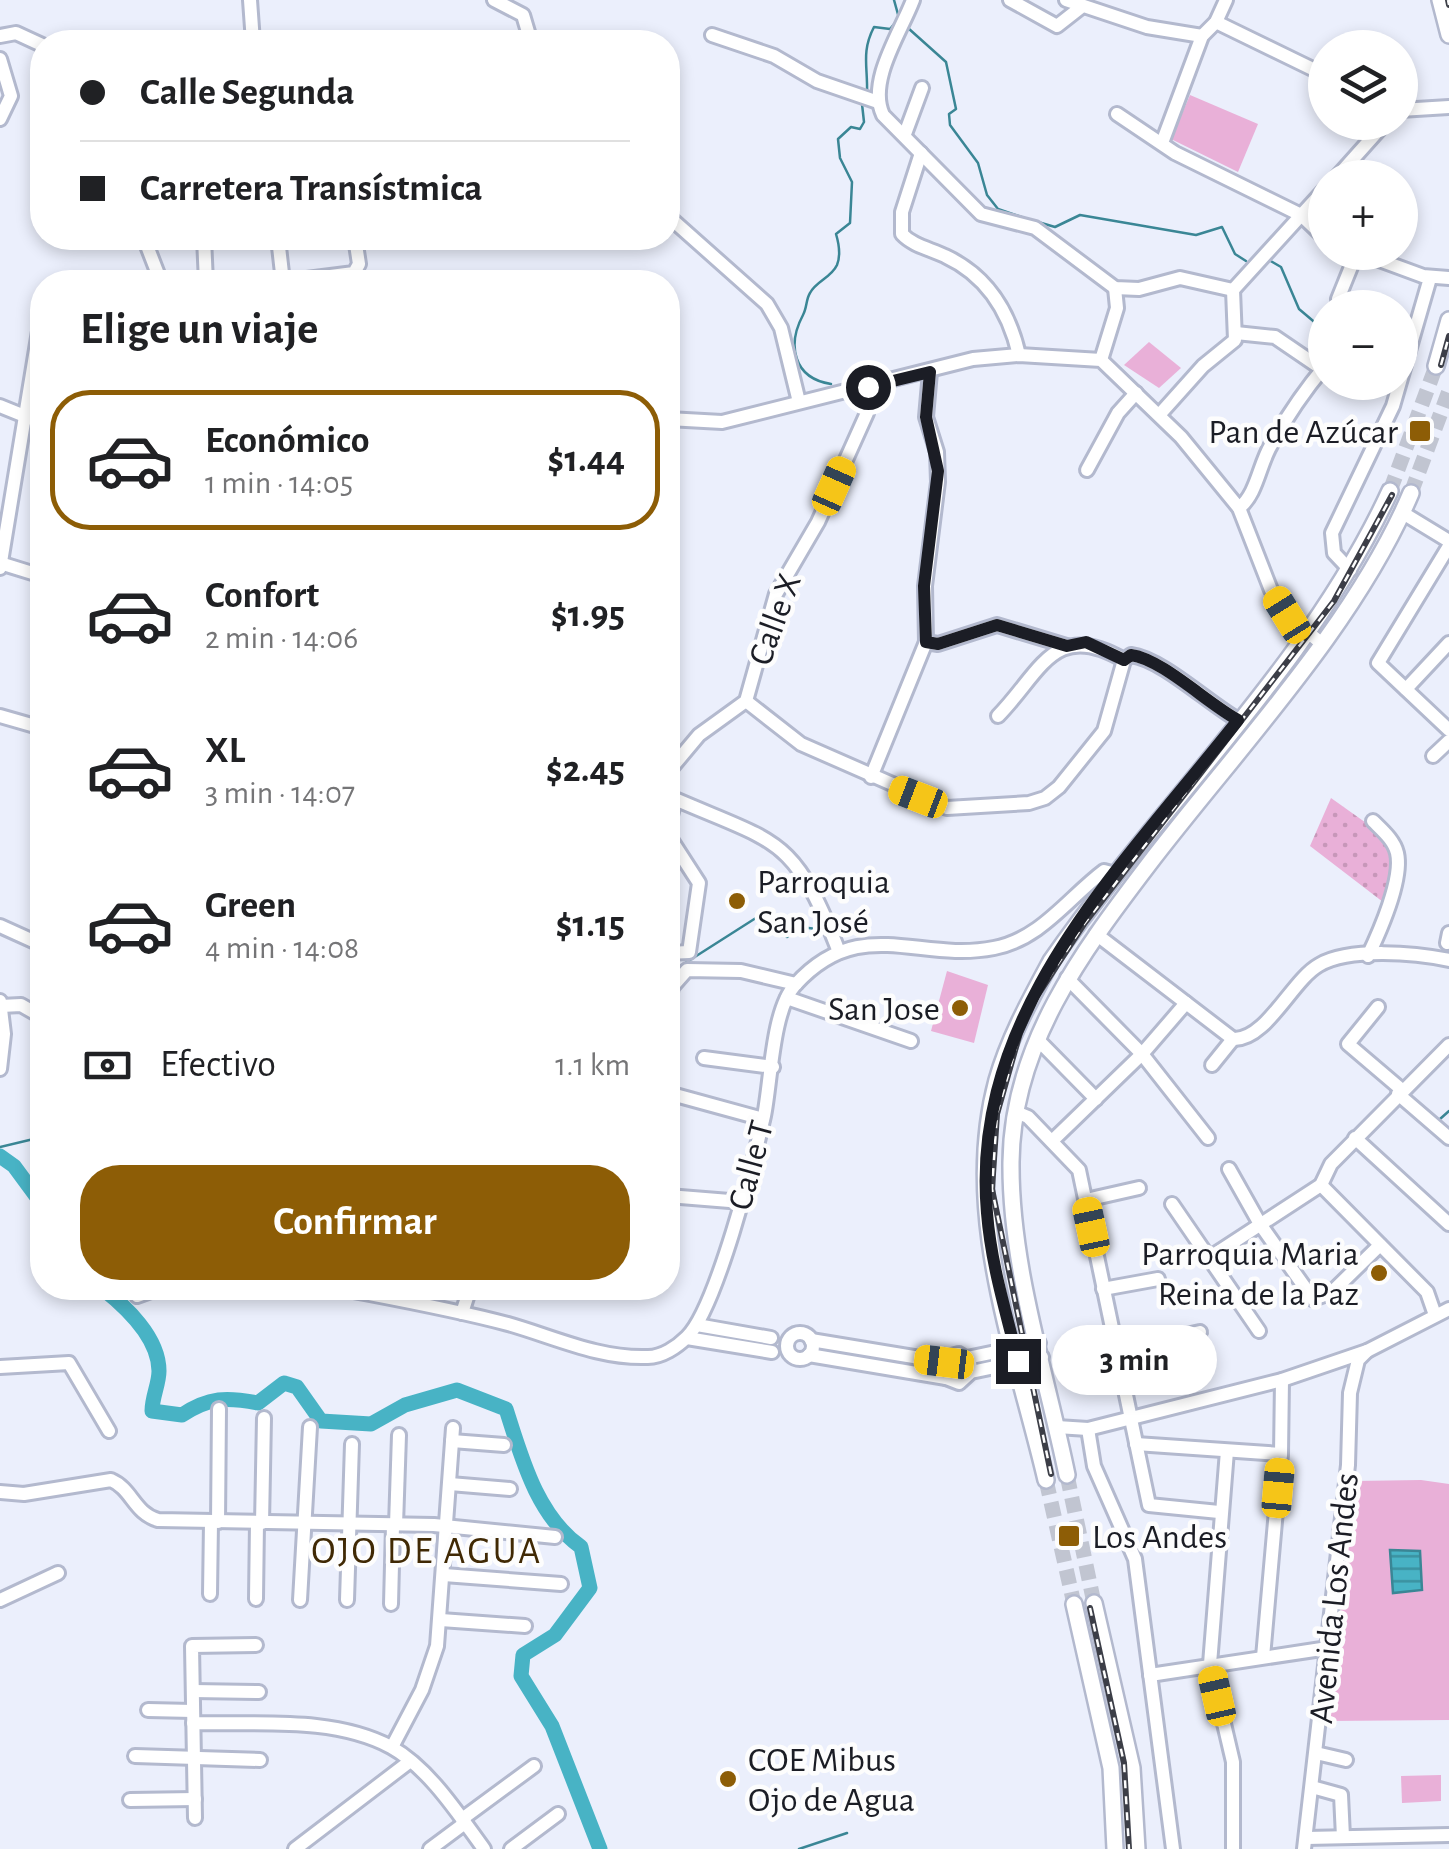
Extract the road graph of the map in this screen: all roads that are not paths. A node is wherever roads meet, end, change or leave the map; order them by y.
1 (250, 0) edge
2 (494, 0) edge
3 (914, 0) edge
4 (1010, 0) edge
5 (1066, 0) edge
6 (1226, 0) edge
7 (1440, 0) edge
8 (1080, 8) junction
9 (1216, 22) junction
10 (252, 30) edge
11 (527, 30) edge
12 (712, 35) dead end
13 (1449, 35) edge
14 (0, 36) edge
15 (1202, 36) junction
16 (30, 39) edge
17 (0, 60) edge
18 (1308, 67) edge
19 (922, 88) dead end
20 (868, 100) junction
21 (1449, 107) edge
22 (1418, 109) edge
23 (1116, 114) dead end
24 (0, 119) edge
25 (904, 134) junction
26 (1370, 140) edge
27 (1162, 143) junction
28 (921, 153) junction
29 (1352, 160) edge
30 (1308, 207) edge
31 (1301, 214) junction
32 (1308, 221) edge
33 (680, 227) edge
34 (1408, 270) edge
35 (1430, 278) junction
36 (1449, 278) edge
37 (1115, 288) junction
38 (1233, 290) junction
39 (1449, 320) edge
40 (1236, 333) junction
41 (1019, 354) junction
42 (1308, 357) edge
43 (1101, 360) junction
44 (1436, 366) tunnel mouth
45 (930, 372) junction
46 (30, 383) edge
47 (868, 387) junction
48 (1308, 389) edge
49 (1136, 394) junction
50 (799, 402) junction
51 (0, 406) edge
52 (1160, 414) junction
53 (24, 418) junction
54 (30, 420) edge
55 (680, 420) edge
56 (1086, 470) dead end
57 (1390, 492) tunnel mouth
58 (1411, 493) tunnel mouth
59 (1239, 508) junction
60 (1402, 513) junction
61 (1449, 543) edge
62 (0, 565) edge
63 (1350, 570) junction
64 (30, 573) edge
65 (1305, 632) junction
66 (926, 642) junction
67 (1321, 643) junction
68 (1449, 643) edge
69 (1067, 646) junction
70 (1124, 660) junction
71 (1406, 690) junction
72 (746, 701) junction
73 (0, 716) edge
74 (998, 716) dead end
75 (1238, 720) junction
76 (30, 725) edge
77 (1449, 730) edge
78 (1449, 741) edge
79 (1433, 756) dead end
80 (680, 758) edge
81 (872, 777) junction
82 (680, 802) edge
83 (1372, 821) dead end
84 (680, 854) edge
85 (1116, 874) junction
86 (0, 926) edge
87 (1096, 934) junction
88 (30, 940) edge
89 (680, 952) edge
90 (839, 952) junction
91 (1368, 956) junction
92 (1449, 960) edge
93 (680, 978) edge
94 (1067, 978) junction
95 (796, 984) junction
96 (787, 998) junction
97 (1186, 1003) junction
98 (1, 1004) edge
99 (1378, 1007) dead end
100 (30, 1011) edge
101 (1233, 1039) junction
102 (1038, 1040) junction
103 (911, 1042) dead end
104 (1449, 1044) edge
105 (1142, 1054) junction
106 (704, 1058) dead end
107 (1212, 1065) dead end
108 (772, 1067) junction
109 (0, 1069) edge
110 (1400, 1092) junction
111 (680, 1096) edge
112 (1096, 1098) junction
113 (1016, 1112) junction
114 (763, 1119) junction
115 (1208, 1138) dead end
116 (1355, 1138) junction
117 (1449, 1138) edge
118 (1052, 1141) junction
119 (1228, 1169) dead end
120 (1321, 1184) junction
121 (1139, 1188) dead end
122 (680, 1197) edge
123 (1086, 1200) junction
124 (742, 1202) junction
125 (1172, 1204) dead end
126 (1260, 1224) junction
127 (1449, 1224) edge
128 (1380, 1246) junction
129 (1209, 1258) junction
130 (1158, 1279) dead end
131 (1103, 1289) junction
132 (398, 1300) edge
133 (466, 1300) edge
134 (1449, 1308) edge
135 (462, 1313) junction
136 (1435, 1315) junction
137 (697, 1325) junction
138 (1259, 1330) dead end
139 (1200, 1332) dead end
140 (687, 1338) junction
141 (729, 1338) junction
142 (812, 1340) junction
143 (782, 1345) junction
144 (1041, 1350) junction
145 (1367, 1350) junction
146 (1114, 1351) junction
147 (1016, 1354) junction
148 (809, 1355) junction
149 (967, 1358) junction
150 (944, 1362) junction
151 (0, 1366) edge
152 (972, 1372) junction
153 (946, 1378) junction
154 (1282, 1380) junction
155 (219, 1409) dead end
156 (264, 1418) dead end
157 (1131, 1418) junction
158 (1057, 1426) junction
159 (310, 1427) dead end
160 (1088, 1429) junction
161 (109, 1431) dead end
162 (399, 1435) dead end
163 (352, 1444) dead end
164 (1136, 1444) junction
165 (504, 1445) dead end
166 (1227, 1451) junction
167 (1281, 1454) junction
168 (1067, 1475) tunnel mouth
169 (1046, 1480) tunnel mouth
170 (450, 1484) junction
171 (510, 1489) dead end
172 (0, 1492) edge
173 (1220, 1512) junction
174 (215, 1522) junction
175 (259, 1523) junction
176 (305, 1524) junction
177 (351, 1525) junction
178 (394, 1525) junction
179 (448, 1528) junction
180 (555, 1537) dead end
181 (58, 1574) dead end
182 (444, 1575) junction
183 (561, 1584) dead end
184 (210, 1594) dead end
185 (0, 1600) edge
186 (256, 1600) dead end
187 (300, 1600) dead end
188 (347, 1600) dead end
189 (390, 1604) dead end
190 (1074, 1604) tunnel mouth
191 (1094, 1604) tunnel mouth
192 (442, 1620) junction
193 (525, 1626) dead end
194 (256, 1645) dead end
195 (1328, 1648) junction
196 (1263, 1657) junction
197 (1210, 1664) junction
198 (1150, 1675) junction
199 (193, 1691) junction
200 (260, 1692) dead end
201 (148, 1710) dead end
202 (193, 1717) junction
203 (392, 1747) junction
204 (1316, 1752) junction
205 (136, 1756) dead end
206 (194, 1757) junction
207 (260, 1760) dead end
208 (1346, 1760) dead end
209 (409, 1762) junction
210 (534, 1766) dead end
211 (1312, 1787) junction
212 (195, 1799) junction
213 (130, 1800) dead end
214 (558, 1814) dead end
215 (195, 1818) dead end
216 (464, 1821) junction
217 (1343, 1836) junction
218 (1445, 1840) edge
219 (1305, 1844) edge
220 (295, 1849) edge
221 (430, 1849) edge
222 (484, 1849) edge
223 (511, 1849) edge
224 (1115, 1849) edge
225 (1138, 1849) edge
226 (1174, 1849) edge
227 (1233, 1849) edge

1 - 10 street
2 - 11 street
3 - 20 street
4 - 8 street
5 - 8 street
6 - 9 street
7 - 13 main road
8 - 15 street
9 - 15 street
9 - 18 street
12 - 20 street
14 - 16 street
15 - 27 street
17 - 24 street
19 - 25 street
20 - 25 street
21 - 22 street
23 - 27 street
25 - 28 street
26 - 29 street
27 - 31 street
28 - 37 street
28 - 41 street
30 - 31 street
31 - 32 street
31 - 38 street
33 - 50 street
34 - 35 street
35 - 36 street
35 - 63 street
37 - 38 street
37 - 43 street
38 - 40 street
39 - 44 main road
40 - 42 street
40 - 52 street
41 - 43 street
41 - 45 street
43 - 49 street
45 - 47 street
45 - 66 street
46 - 53 street
47 - 50 street
47 - 72 street, Calle X
48 - 59 street
49 - 52 street
49 - 56 street
50 - 55 street
51 - 53 street
52 - 59 street
53 - 54 street
53 - 62 street
57 - 63 main road
58 - 60 main road
59 - 65 street
60 - 61 street
60 - 67 main road
61 - 71 street
62 - 64 street
63 - 65 main road
65 - 67 street
65 - 75 main road
66 - 69 street
66 - 81 street
67 - 87 main road
68 - 71 street
69 - 70 street
69 - 74 street
70 - 75 street
70 - 81 street
71 - 77 street
72 - 80 street, Calle X
72 - 81 street
73 - 76 street
75 - 85 main road
78 - 79 street
82 - 90 street
83 - 91 street
84 - 89 street
85 - 90 street, Calle T
85 - 147 main road
86 - 88 street
87 - 94 main road
87 - 97 street
90 - 95 street, Calle T
91 - 92 street
91 - 101 street
93 - 95 street
94 - 102 main road
94 - 105 street
95 - 96 street, Calle T
96 - 103 street
96 - 108 street, Calle T
97 - 101 street
97 - 105 street
98 - 100 street
98 - 109 street
99 - 110 street
101 - 107 street
102 - 112 street
102 - 113 main road
104 - 110 street
105 - 112 street
105 - 115 street
106 - 108 street
108 - 114 street, Calle T
110 - 116 street
110 - 117 street
111 - 114 street
112 - 118 street
113 - 118 street
113 - 144 main road
114 - 124 street, Calle T
116 - 120 street
116 - 127 street
118 - 123 street
119 - 126 street
120 - 126 street
120 - 128 street
121 - 123 street
122 - 124 street
123 - 131 street
124 - 137 street, Calle T
125 - 129 street
126 - 128 street
126 - 129 street
128 - 136 street
129 - 138 street
130 - 131 street
131 - 146 street
132 - 135 street
133 - 135 street
134 - 136 street
135 - 140 street
136 - 145 street
137 - 140 street, Calle T
137 - 141 street
139 - 146 street
140 - 141 street
141 - 143 street
142 - 143 street
142 - 148 street
142 - 150 street
143 - 148 street
144 - 147 street
144 - 158 main road
145 - 154 street
145 - 195 street, Avenida Los Andes
146 - 157 street
147 - 149 street
147 - 152 street
147 - 169 main road
148 - 153 street
149 - 150 street
149 - 152 street
150 - 153 street
151 - 161 street
152 - 153 street
154 - 157 street
154 - 167 street
155 - 174 street
156 - 175 street
157 - 160 street
157 - 164 street
158 - 160 street
158 - 168 main road
159 - 176 street
160 - 198 street
162 - 178 street
163 - 177 street
164 - 166 street
164 - 173 street
165 - 170 street
166 - 167 street
166 - 173 street
167 - 196 street
170 - 171 street
170 - 179 street
172 - 174 street
173 - 197 street
174 - 175 street
174 - 184 street
175 - 176 street
175 - 186 street
176 - 177 street
176 - 187 street
177 - 178 street
177 - 188 street
178 - 179 street
178 - 189 street
179 - 180 street
179 - 182 street
181 - 185 street
182 - 183 street
182 - 192 street
190 - 224 main road
191 - 225 main road
192 - 193 street
192 - 203 street
194 - 199 street
195 - 196 street
195 - 204 street, Avenida Los Andes
196 - 197 street
197 - 198 street
197 - 227 street
198 - 226 street
199 - 200 street
199 - 202 street
201 - 202 street
202 - 203 street
202 - 206 street
203 - 209 street
204 - 208 street
204 - 211 street, Avenida Los Andes
205 - 206 street
206 - 207 street
206 - 212 street
209 - 216 street
209 - 220 street
210 - 216 street
211 - 217 street
211 - 219 street, Avenida Los Andes
212 - 213 street
212 - 215 street
214 - 223 street
216 - 221 street
216 - 222 street
217 - 218 street
217 - 219 street

